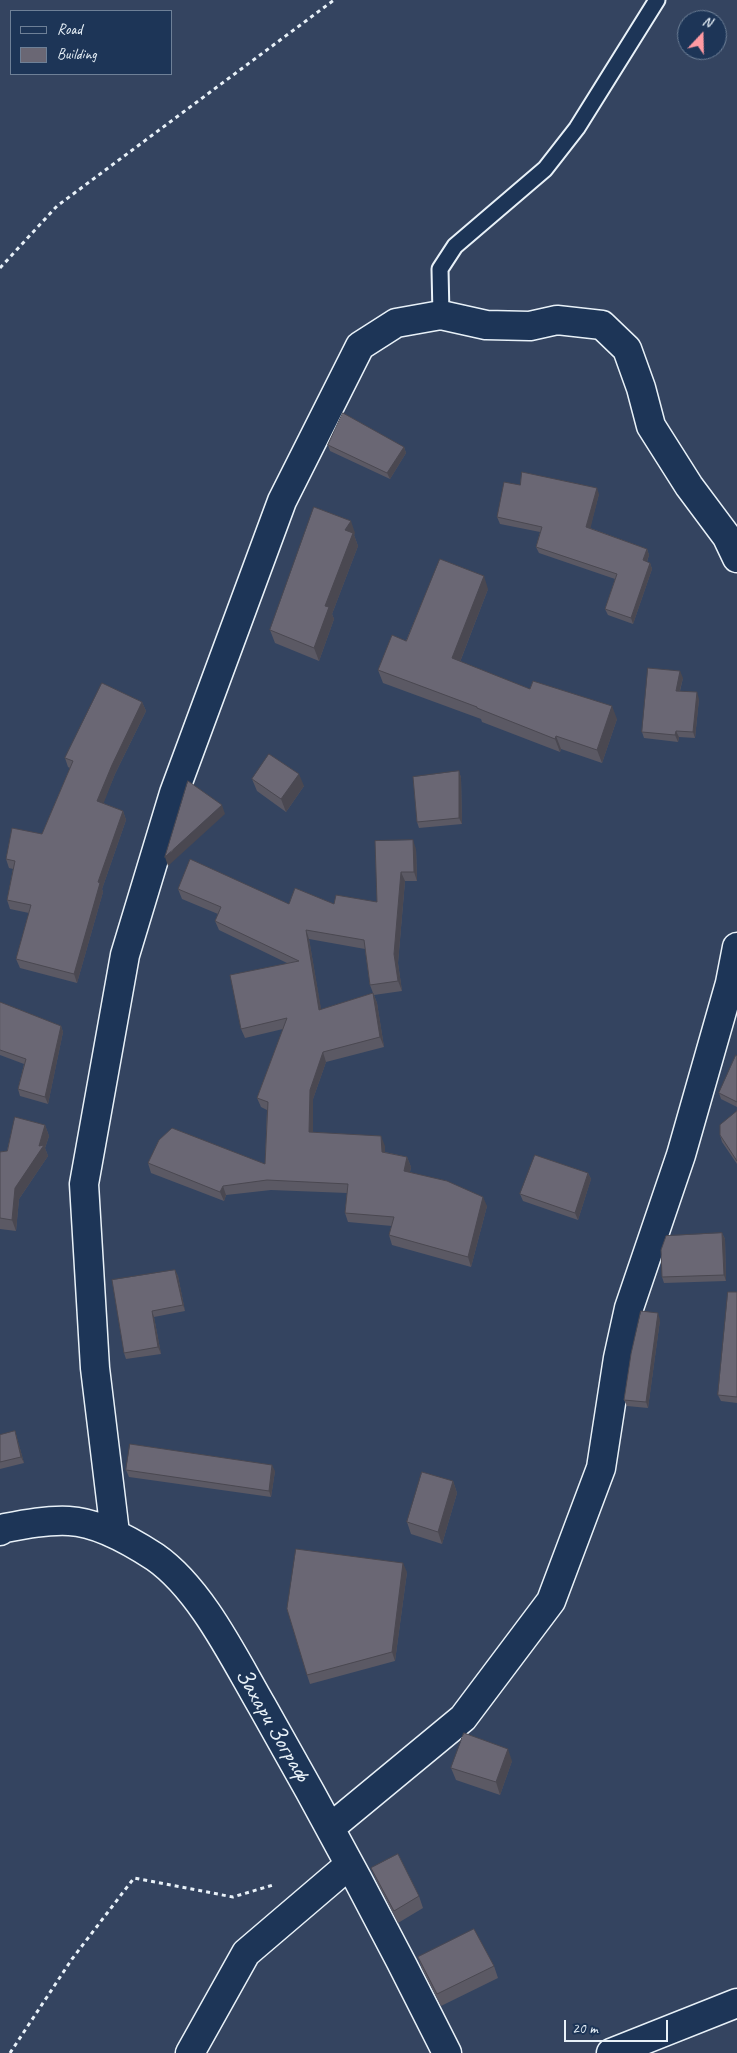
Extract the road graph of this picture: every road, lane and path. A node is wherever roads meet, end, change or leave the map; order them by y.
1 (334, 0) edge
2 (657, 0) edge
3 (0, 268) edge
4 (440, 315) junction
5 (737, 558) edge
6 (737, 947) edge
7 (0, 1531) edge
8 (115, 1533) junction
9 (330, 1828) junction
10 (349, 1865) junction
11 (277, 1884) dead end
12 (737, 2003) edge
13 (10, 2053) edge
14 (190, 2053) edge
15 (447, 2053) edge
16 (611, 2053) edge

1 - 3 path
2 - 4 lane
4 - 5 street
4 - 8 street
6 - 9 street
7 - 8 street, Захари Зограф
8 - 9 street, Захари Зограф
9 - 10 street, Захари Зограф
10 - 14 street
10 - 15 street, Захари Зограф
11 - 13 path
12 - 16 street

